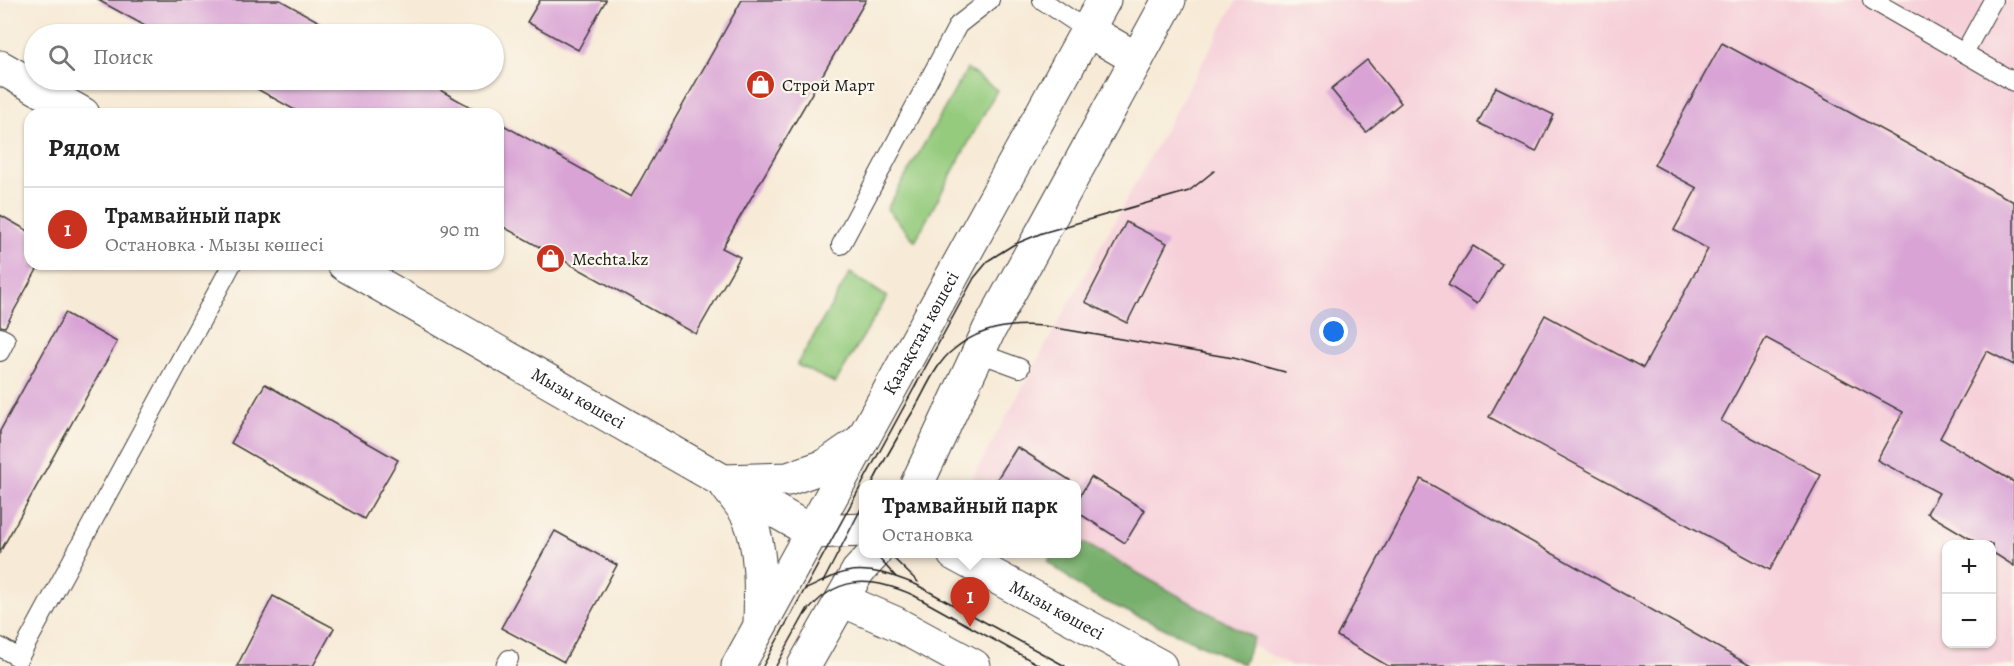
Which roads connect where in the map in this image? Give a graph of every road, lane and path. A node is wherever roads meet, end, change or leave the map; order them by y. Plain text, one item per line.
1 (990, 0) edge
2 (1042, 0) edge
3 (1104, 0) edge
4 (1169, 0) edge
5 (1872, 0) edge
6 (1993, 0) edge
7 (1087, 30) junction
8 (1964, 53) junction
9 (1137, 59) junction
10 (0, 67) edge
11 (24, 81) edge
12 (2014, 81) edge
13 (41, 90) edge
14 (72, 108) edge
15 (841, 245) dead end
16 (229, 270) edge
17 (355, 270) edge
18 (0, 337) edge
19 (0, 352) edge
20 (979, 353) junction
21 (1020, 368) dead end
22 (862, 440) junction
23 (919, 480) edge
24 (724, 481) junction
25 (859, 530) edge
26 (812, 532) junction
27 (870, 558) edge
28 (961, 558) edge
29 (842, 600) junction
30 (760, 625) junction
31 (0, 647) edge
32 (738, 666) edge
33 (804, 666) edge
34 (974, 666) edge
35 (1160, 666) edge

1 - 15 lane
2 - 7 lane
3 - 7 main road, Қазақстан көшесі
4 - 9 main road
5 - 8 lane
6 - 8 lane
7 - 9 main road
7 - 22 main road, Қазақстан көшесі
8 - 12 lane
9 - 20 main road
10 - 11 main road
13 - 14 main road
16 - 31 lane
17 - 24 main road, Мызы көшесі
18 - 19 lane
20 - 21 lane
20 - 23 main road
22 - 24 main road
22 - 26 main road, Қазақстан көшесі
24 - 26 main road, Мызы көшесі
24 - 30 main road
25 - 26 main road
26 - 30 main road, Қазақстан көшесі
27 - 29 main road
28 - 35 main road, Мызы көшесі
29 - 33 main road
29 - 34 main road
30 - 32 main road, Қазақстан көшесі

